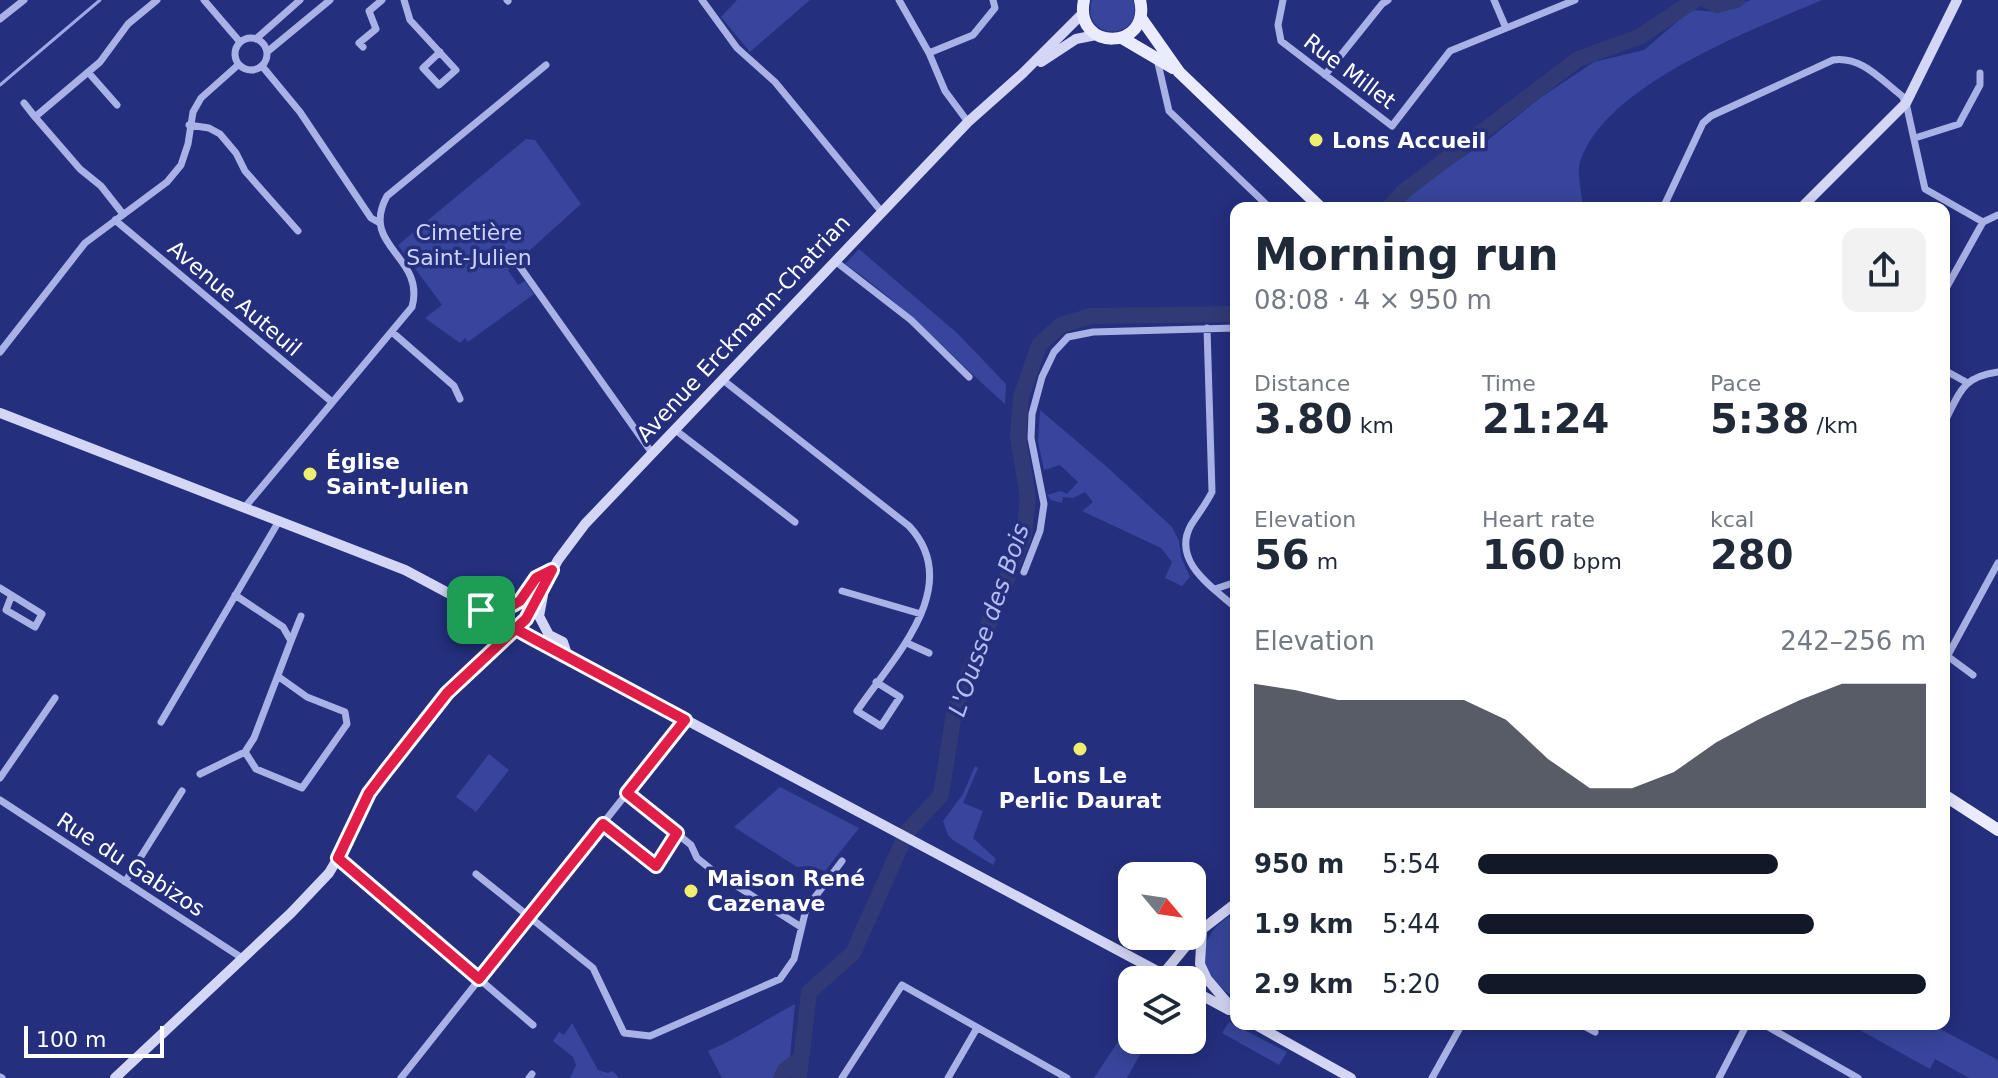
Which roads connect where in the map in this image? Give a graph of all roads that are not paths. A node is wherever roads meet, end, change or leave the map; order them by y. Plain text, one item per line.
1 (24, 0) edge
2 (157, 0) edge
3 (204, 0) edge
4 (300, 0) edge
5 (330, 0) edge
6 (404, 0) edge
7 (702, 0) edge
8 (899, 0) edge
9 (993, 0) edge
10 (1283, 0) edge
11 (1388, 0) edge
12 (1494, 0) edge
13 (1575, 0) edge
14 (1957, 0) edge
15 (379, 1) edge
16 (1141, 1) edge
17 (1084, 6) edge
18 (1141, 18) junction
19 (0, 19) edge
20 (1506, 28) junction
21 (1096, 35) junction
22 (1122, 38) junction
23 (256, 39) junction
24 (240, 42) junction
25 (363, 47) dead end
26 (267, 52) junction
27 (440, 52) junction
28 (929, 53) junction
29 (1157, 59) junction
30 (238, 65) junction
31 (546, 65) dead end
32 (262, 66) junction
33 (88, 72) junction
34 (1179, 72) junction
35 (1980, 73) dead end
36 (1022, 74) junction
37 (1325, 75) junction
38 (24, 103) dead end
39 (1906, 103) junction
40 (117, 105) dead end
41 (35, 117) junction
42 (968, 122) junction
43 (189, 125) junction
44 (1915, 138) junction
45 (1264, 202) edge
46 (1315, 202) edge
47 (1666, 202) edge
48 (1807, 202) edge
49 (1948, 202) edge
50 (1950, 203) edge
51 (881, 211) junction
52 (123, 214) junction
53 (1998, 215) edge
54 (115, 220) junction
55 (378, 222) junction
56 (1983, 222) junction
57 (298, 231) dead end
58 (835, 261) junction
59 (518, 264) dead end
60 (1950, 281) edge
61 (1207, 328) junction
62 (1230, 328) edge
63 (392, 332) junction
64 (0, 352) edge
65 (1998, 372) edge
66 (1950, 373) edge
67 (969, 377) dead end
68 (723, 380) junction
69 (1966, 382) junction
70 (460, 399) dead end
71 (332, 402) junction
72 (1950, 412) edge
73 (0, 413) edge
74 (674, 429) junction
75 (652, 453) junction
76 (245, 507) junction
77 (279, 521) junction
78 (795, 522) dead end
79 (1998, 563) edge
80 (552, 570) junction
81 (1024, 572) dead end
82 (1230, 584) edge
83 (544, 585) junction
84 (0, 588) edge
85 (1215, 589) junction
86 (842, 591) dead end
87 (235, 595) junction
88 (11, 597) junction
89 (1230, 603) edge
90 (481, 610) junction
91 (921, 614) junction
92 (301, 616) dead end
93 (516, 629) junction
94 (291, 641) junction
95 (907, 643) junction
96 (1950, 647) edge
97 (929, 653) dead end
98 (568, 657) junction
99 (1950, 657) edge
100 (1973, 675) dead end
101 (279, 677) junction
102 (876, 682) junction
103 (55, 698) dead end
104 (685, 720) junction
105 (161, 722) dead end
106 (245, 752) junction
107 (200, 774) dead end
108 (0, 778) edge
109 (182, 791) dead end
110 (627, 793) junction
111 (1950, 799) edge
112 (0, 800) edge
113 (603, 824) junction
114 (1998, 830) edge
115 (677, 833) junction
116 (338, 858) junction
117 (842, 861) dead end
118 (476, 874) dead end
119 (125, 882) junction
120 (1230, 908) edge
121 (529, 917) junction
122 (1206, 926) edge
123 (801, 927) junction
124 (1184, 950) edge
125 (1201, 950) edge
126 (242, 958) junction
127 (1148, 966) edge
128 (1170, 966) edge
129 (479, 979) junction
130 (1206, 998) edge
131 (1230, 1007) edge
132 (1230, 1011) edge
133 (533, 1025) dead end
134 (977, 1028) junction
135 (1265, 1030) edge
136 (1459, 1030) edge
137 (1591, 1030) edge
138 (1744, 1030) edge
139 (1774, 1030) edge
140 (1595, 1032) dead end
141 (115, 1078) edge
142 (401, 1078) edge
143 (842, 1078) edge
144 (948, 1078) edge
145 (1067, 1078) edge
146 (1351, 1078) edge
147 (1432, 1078) edge
148 (1719, 1078) edge
149 (1858, 1078) edge

1 - 19 street
2 - 33 street
3 - 24 street
4 - 23 street
5 - 26 street
6 - 27 street
7 - 51 street
8 - 28 street
9 - 28 street
10 - 37 street, Rue Millet
11 - 37 street
12 - 20 street
13 - 20 street
14 - 39 main road
15 - 25 street
16 - 18 main road
17 - 21 main road
17 - 36 main road, Avenue Erckmann-Chatrian
18 - 22 main road
18 - 34 main road
20 - 37 street, Rue Millet
21 - 22 main road
21 - 36 main road, Avenue Erckmann-Chatrian
22 - 29 main road
23 - 24 street
23 - 26 street
24 - 30 street
26 - 32 street
27 - 27 street
28 - 42 street
29 - 34 main road
29 - 45 street
30 - 32 street
30 - 43 street
31 - 55 street
32 - 55 street
33 - 40 street
33 - 41 street
34 - 46 main road
35 - 44 street
36 - 42 main road, Avenue Erckmann-Chatrian
38 - 41 street
39 - 44 street
39 - 47 street
39 - 48 main road
41 - 52 street
42 - 51 main road, Avenue Erckmann-Chatrian
43 - 52 street
43 - 57 street
44 - 49 street
50 - 56 street
51 - 58 main road, Avenue Erckmann-Chatrian
52 - 54 street
53 - 56 street
54 - 64 street
54 - 71 street, Avenue Auteuil
55 - 63 street
56 - 60 street
58 - 67 street
58 - 68 main road, Avenue Erckmann-Chatrian
59 - 75 street
61 - 62 street
61 - 81 street
61 - 85 street
63 - 70 street
63 - 71 street
65 - 69 street
66 - 69 street
68 - 74 main road, Avenue Erckmann-Chatrian
68 - 91 street
69 - 72 street
71 - 76 street
73 - 76 main road
74 - 75 main road, Avenue Erckmann-Chatrian
74 - 78 street
75 - 80 main road, Avenue Erckmann-Chatrian
76 - 77 main road
77 - 87 street
77 - 90 main road
79 - 96 street
80 - 83 main road, Avenue Erckmann-Chatrian
80 - 90 main road
82 - 85 street
83 - 93 main road, Avenue Erckmann-Chatrian
83 - 98 main road
84 - 88 street
85 - 89 street
86 - 91 street
87 - 94 street
87 - 105 street
88 - 88 street
90 - 93 main road
91 - 95 street
92 - 94 street
93 - 98 main road
93 - 116 main road, Avenue Erckmann-Chatrian
94 - 101 street
95 - 97 street
95 - 102 street
98 - 104 main road
99 - 100 street
101 - 106 street
101 - 106 street
102 - 102 street
103 - 108 street
104 - 110 street
104 - 127 main road
106 - 107 street
109 - 119 street
110 - 113 street
110 - 115 street
111 - 114 main road
112 - 119 street, Rue du Gabizos
113 - 115 street
113 - 121 street
115 - 123 street
116 - 126 main road, Avenue Erckmann-Chatrian
116 - 129 street
117 - 123 street
118 - 121 street
119 - 126 street, Rue du Gabizos
120 - 122 main road
121 - 123 street
121 - 129 street
124 - 128 main road
125 - 131 main road
126 - 141 main road, Avenue Erckmann-Chatrian
129 - 133 street
129 - 142 street
130 - 132 main road
134 - 143 street
134 - 144 street
134 - 145 street
135 - 146 main road
136 - 147 street
137 - 140 street
138 - 148 street
139 - 149 street

